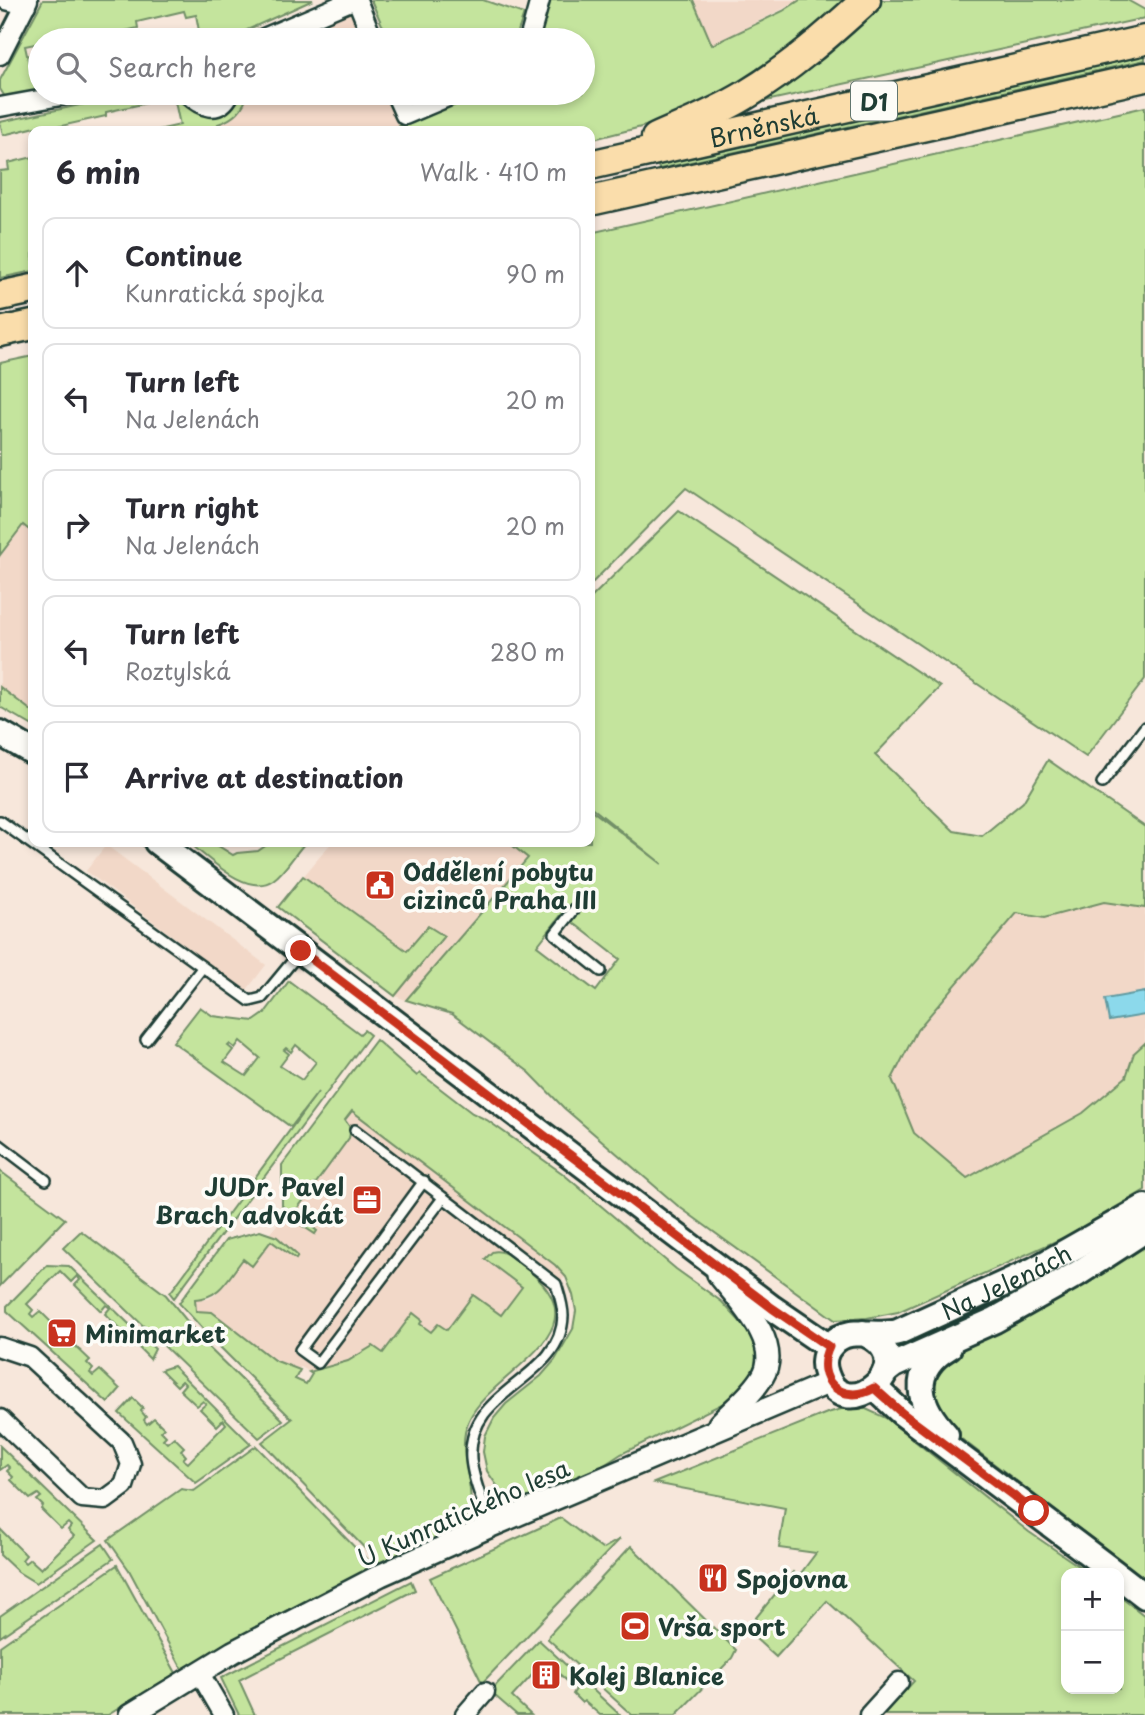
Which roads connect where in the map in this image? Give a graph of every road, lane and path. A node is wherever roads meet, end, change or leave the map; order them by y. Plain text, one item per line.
1 (6, 0) edge
2 (355, 0) edge
3 (540, 0) edge
4 (866, 0) edge
5 (27, 2) edge
6 (288, 28) edge
7 (368, 28) edge
8 (532, 28) edge
9 (1145, 40) edge
10 (0, 55) edge
11 (1145, 77) edge
12 (28, 102) edge
13 (200, 105) edge
14 (219, 105) edge
15 (400, 105) edge
16 (429, 105) edge
17 (0, 107) edge
18 (596, 164) edge
19 (595, 200) edge
20 (28, 290) edge
21 (0, 296) edge
22 (28, 326) edge
23 (0, 332) edge
24 (1145, 727) edge
25 (0, 733) edge
26 (28, 749) edge
27 (1102, 783) dead end
28 (0, 821) edge
29 (28, 841) edge
30 (36, 847) edge
31 (164, 847) edge
32 (577, 906) dead end
33 (301, 951) junction
34 (202, 968) junction
35 (601, 971) dead end
36 (146, 1040) dead end
37 (355, 1130) dead end
38 (0, 1146) edge
39 (46, 1180) dead end
40 (424, 1181) junction
41 (443, 1198) junction
42 (1145, 1207) edge
43 (1145, 1230) edge
44 (706, 1258) junction
45 (995, 1320) junction
46 (863, 1333) junction
47 (0, 1347) edge
48 (829, 1347) junction
49 (880, 1380) junction
50 (830, 1382) junction
51 (0, 1419) edge
52 (710, 1433) junction
53 (976, 1466) junction
54 (491, 1526) junction
55 (1108, 1568) edge
56 (1124, 1580) edge
57 (1145, 1596) edge
58 (199, 1672) junction
59 (899, 1682) dead end
60 (485, 1692) dead end
61 (130, 1715) edge
62 (224, 1715) edge
63 (465, 1715) edge
64 (869, 1715) edge

1 - 5 street
2 - 6 street
2 - 7 street
3 - 8 street
4 - 18 highway
5 - 10 street
9 - 18 highway, Brněnská / D1
11 - 19 highway, Brněnská / D1
12 - 17 street
13 - 14 street
15 - 16 street
20 - 21 highway
22 - 23 highway
24 - 27 lane
25 - 26 main road
28 - 29 lane
30 - 34 lane
31 - 33 main road
32 - 35 lane
33 - 34 lane
33 - 44 main road
34 - 36 lane
37 - 40 lane
38 - 39 lane
40 - 41 lane
40 - 41 lane
41 - 54 lane
42 - 46 main road, Na Jelenách
43 - 45 main road, Na Jelenách
44 - 48 main road
44 - 52 street
45 - 49 main road, Na Jelenách
45 - 53 main road
46 - 48 main road, Na Jelenách
46 - 49 main road
47 - 51 street
48 - 50 main road
49 - 50 main road, Na Jelenách
49 - 53 main road
50 - 52 street, U Kunratického lesa
52 - 54 street, U Kunratického lesa
53 - 55 main road
54 - 58 street, U Kunratického lesa
56 - 57 main road
58 - 61 street, U Kunratického lesa
58 - 62 street
59 - 64 street
60 - 63 street

